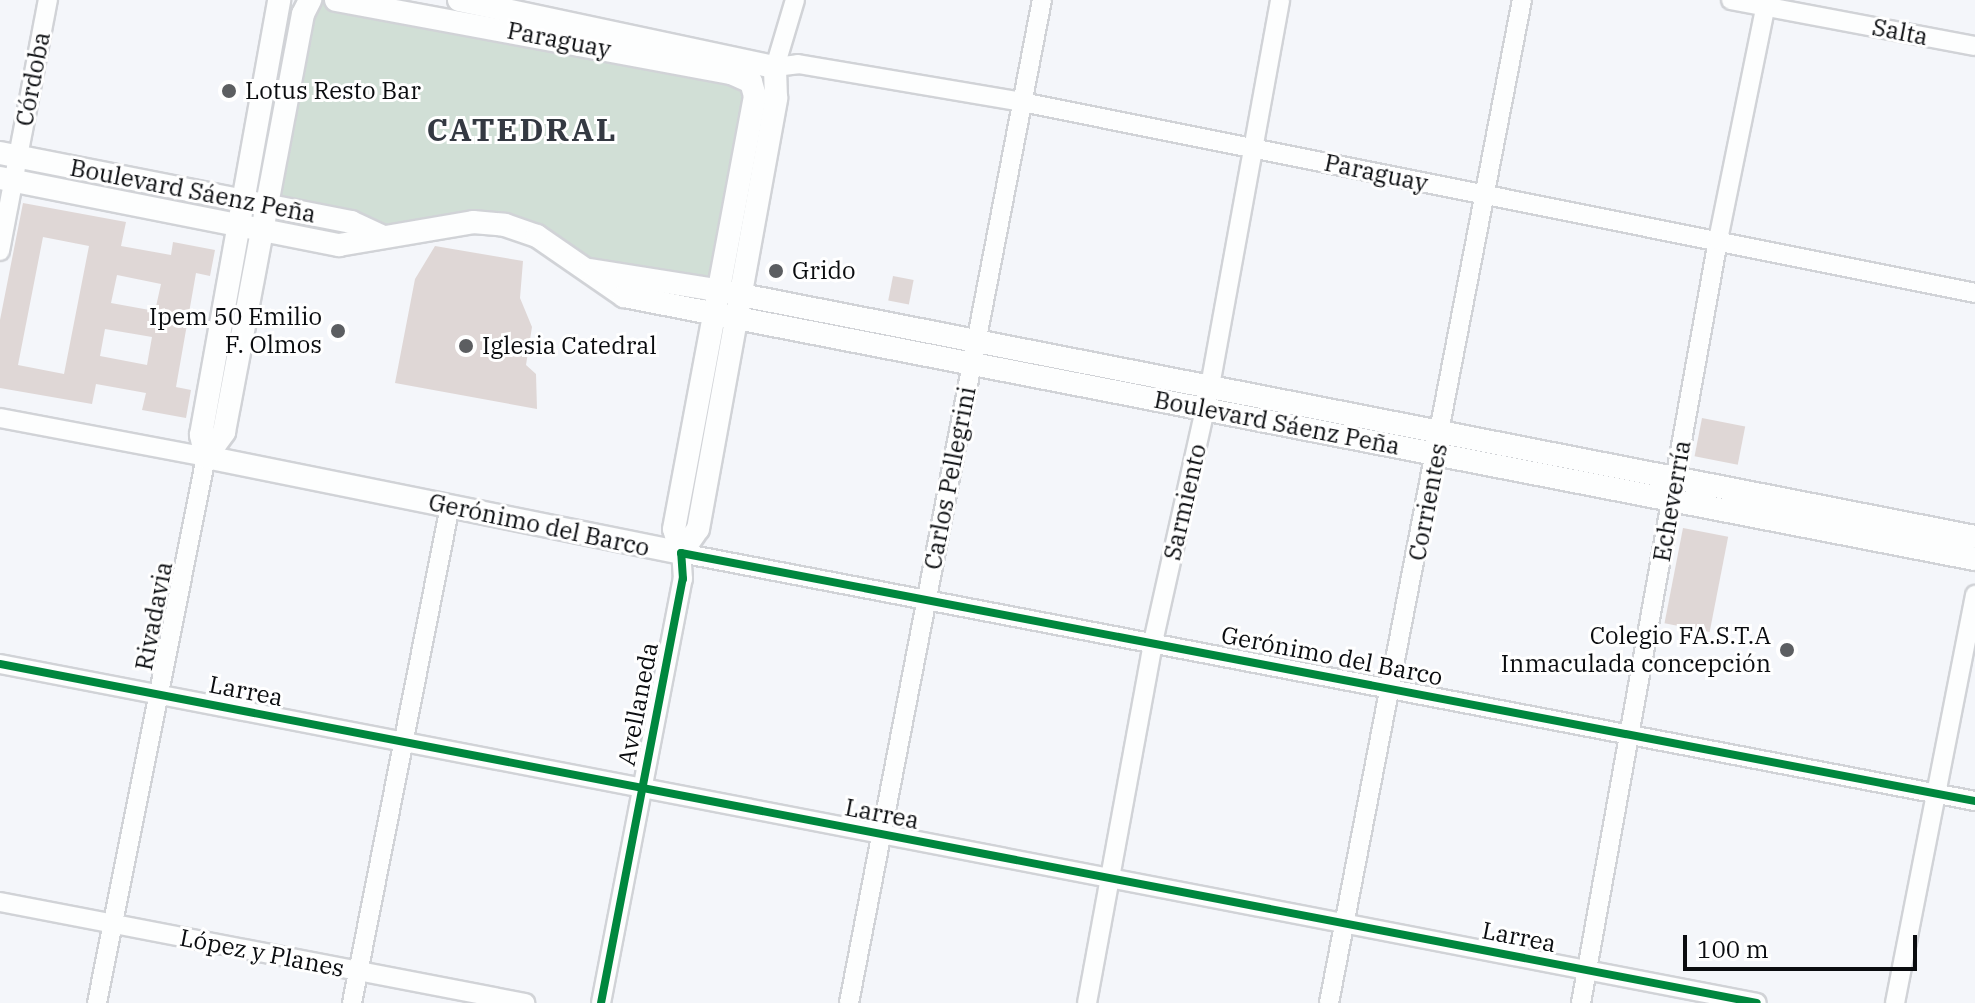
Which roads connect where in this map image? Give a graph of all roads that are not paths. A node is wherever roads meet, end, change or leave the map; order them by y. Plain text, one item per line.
1 (48, 0) edge
2 (279, 0) edge
3 (310, 0) edge
4 (336, 0) edge
5 (459, 0) edge
6 (795, 0) edge
7 (1042, 0) edge
8 (1280, 0) edge
9 (1522, 0) edge
10 (1731, 0) edge
11 (1766, 3) edge
12 (535, 16) edge
13 (558, 19) edge
14 (1975, 46) edge
15 (775, 67) junction
16 (751, 82) junction
17 (1022, 102) junction
18 (1252, 147) junction
19 (9, 155) edge
20 (7, 180) edge
21 (1485, 196) junction
22 (243, 200) junction
23 (267, 206) junction
24 (238, 227) junction
25 (262, 232) junction
26 (383, 237) junction
27 (1718, 240) junction
28 (0, 251) edge
29 (586, 270) junction
30 (716, 290) junction
31 (1975, 293) edge
32 (739, 295) junction
33 (711, 315) junction
34 (734, 320) junction
35 (976, 342) junction
36 (971, 366) junction
37 (1210, 386) junction
38 (1205, 409) junction
39 (0, 418) edge
40 (1442, 431) junction
41 (1438, 454) junction
42 (206, 457) junction
43 (1674, 489) junction
44 (450, 506) junction
45 (1975, 537) edge
46 (681, 553) junction
47 (1975, 559) edge
48 (1975, 595) edge
49 (927, 598) junction
50 (1153, 642) junction
51 (0, 664) edge
52 (1391, 689) junction
53 (159, 695) junction
54 (1631, 733) junction
55 (403, 742) junction
56 (642, 788) junction
57 (1936, 793) junction
58 (1975, 801) edge
59 (881, 834) junction
60 (1109, 878) junction
61 (0, 902) edge
62 (1345, 923) junction
63 (113, 924) junction
64 (1588, 970) junction
65 (358, 971) junction
66 (97, 1003) edge
67 (352, 1003) edge
68 (525, 1003) edge
69 (601, 1003) edge
70 (849, 1003) edge
71 (1087, 1003) edge
72 (1329, 1003) edge
73 (1581, 1003) edge
74 (1757, 1003) edge
75 (1895, 1003) edge

1 - 19 street, Córdoba
2 - 22 main road, Rivadavia
3 - 23 main road, Rivadavia
4 - 12 main road, Paraguay
5 - 12 main road, Paraguay
6 - 15 street, Avellaneda
7 - 17 street, Carlos Pellegrini
8 - 18 street, Sarmiento
9 - 21 street, Corrientes
10 - 11 street, Salta
11 - 14 street, Salta
11 - 27 street, Echeverría
12 - 13 main road, Paraguay
13 - 15 main road, Paraguay
13 - 16 main road, Paraguay
15 - 16 main road
15 - 17 street, Paraguay
15 - 32 main road, Avellaneda
16 - 30 main road, Avellaneda
17 - 18 street, Paraguay
17 - 35 street, Carlos Pellegrini
18 - 21 street, Paraguay
18 - 37 street, Sarmiento
19 - 20 street, Córdoba
19 - 22 main road, Boulevard Sáenz Peña
20 - 24 main road, Boulevard Sáenz Peña
20 - 28 street, Córdoba
21 - 27 street, Paraguay
21 - 40 street, Corrientes
22 - 23 main road, Boulevard Sáenz Peña
22 - 24 main road, Rivadavia
23 - 25 main road, Rivadavia
23 - 26 main road, Boulevard Sáenz Peña
24 - 25 main road, Boulevard Sáenz Peña
24 - 42 main road, Rivadavia
25 - 26 main road, Boulevard Sáenz Peña
25 - 42 main road, Rivadavia
26 - 29 main road, Boulevard Sáenz Peña
27 - 31 street, Paraguay
27 - 43 street, Echeverría
29 - 30 main road, Boulevard Sáenz Peña
29 - 33 main road, Boulevard Sáenz Peña
30 - 32 main road, Boulevard Sáenz Peña
30 - 33 main road, Avellaneda
32 - 34 main road, Avellaneda
32 - 35 main road, Boulevard Sáenz Peña
33 - 34 main road, Boulevard Sáenz Peña
33 - 46 main road, Avellaneda
34 - 36 main road, Boulevard Sáenz Peña
34 - 46 main road, Avellaneda
35 - 36 street, Carlos Pellegrini
35 - 37 main road, Boulevard Sáenz Peña
36 - 38 main road, Boulevard Sáenz Peña
36 - 49 street, Carlos Pellegrini
37 - 38 street, Sarmiento
37 - 40 main road, Boulevard Sáenz Peña
38 - 41 main road, Boulevard Sáenz Peña
38 - 50 street, Sarmiento
39 - 42 street, Gerónimo del Barco
40 - 41 street, Corrientes
40 - 43 main road, Boulevard Sáenz Peña
41 - 43 main road, Boulevard Sáenz Peña
41 - 52 street, Corrientes
42 - 44 main road, Gerónimo del Barco
42 - 53 street, Rivadavia
43 - 45 main road, Boulevard Sáenz Peña
43 - 47 main road, Boulevard Sáenz Peña
43 - 54 street, Echeverría
44 - 46 main road, Gerónimo del Barco
44 - 55 street
46 - 49 street, Gerónimo del Barco
46 - 56 street, Avellaneda
48 - 57 street
49 - 50 street, Gerónimo del Barco
49 - 59 street, Carlos Pellegrini
50 - 52 street, Gerónimo del Barco
50 - 60 street, Sarmiento
51 - 53 street, Larrea
52 - 54 street, Gerónimo del Barco
52 - 62 street, Corrientes
53 - 55 street, Larrea
53 - 63 street, Rivadavia
54 - 57 street, Gerónimo del Barco
54 - 64 street, Echeverría
55 - 56 street, Larrea
55 - 65 street
56 - 59 street, Larrea
56 - 69 street, Avellaneda
57 - 58 street, Gerónimo del Barco
57 - 75 street
59 - 60 street, Larrea
59 - 70 street, Carlos Pellegrini
60 - 62 street, Larrea
60 - 71 street, Sarmiento
61 - 63 street, López y Planes
62 - 64 street, Larrea
62 - 72 street, Corrientes
63 - 65 street, López y Planes
63 - 66 street, Rivadavia
64 - 73 street, Echeverría
64 - 74 street, Larrea
65 - 67 street
65 - 68 street, López y Planes

